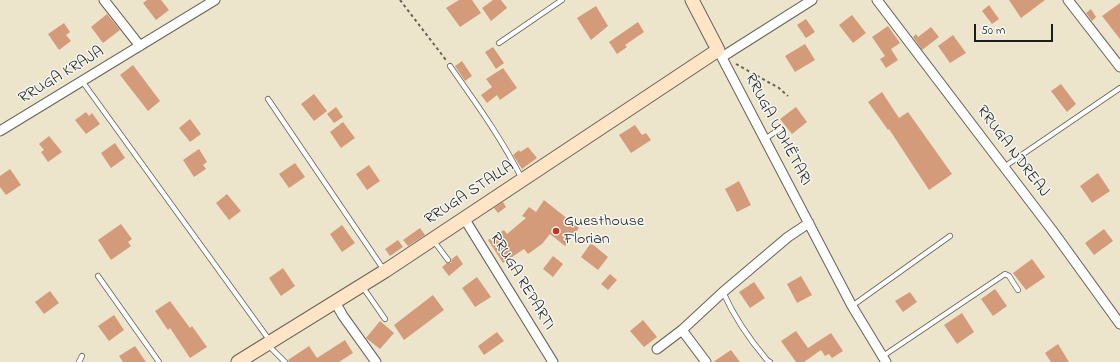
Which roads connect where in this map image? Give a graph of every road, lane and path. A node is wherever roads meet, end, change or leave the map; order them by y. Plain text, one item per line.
1 (104, 0) edge
2 (215, 0) edge
3 (400, 0) edge
4 (562, 0) edge
5 (692, 0) edge
6 (812, 0) edge
7 (877, 0) edge
8 (1068, 0) edge
9 (499, 43) dead end
10 (140, 46) junction
11 (723, 53) junction
12 (450, 66) joint
13 (1120, 67) edge
14 (82, 81) junction
15 (1120, 88) edge
16 (788, 96) dead end
17 (268, 99) dead end
18 (781, 128) dead end
19 (0, 132) edge
20 (765, 139) junction
21 (1004, 167) junction
22 (522, 180) junction
23 (464, 218) junction
24 (809, 223) junction
25 (950, 236) dead end
26 (433, 239) junction
27 (448, 260) dead end
28 (384, 271) junction
29 (98, 276) dead end
30 (362, 285) junction
31 (1018, 290) dead end
32 (723, 292) junction
33 (335, 302) junction
34 (852, 306) junction
35 (385, 319) dead end
36 (1120, 324) edge
37 (682, 330) junction
38 (269, 343) junction
39 (657, 349) dead end
40 (82, 356) dead end
41 (884, 359) edge
42 (79, 362) edge
43 (159, 362) edge
44 (238, 362) edge
45 (285, 362) edge
46 (376, 362) edge
47 (553, 362) edge
48 (706, 362) edge
49 (770, 362) edge

1 - 10 street
2 - 10 street, RRUGA KRAJA
3 - 12 path
4 - 9 lane
5 - 11 street
6 - 11 street
7 - 21 street, RRUGA NDREAJ
8 - 13 street
10 - 14 street, RRUGA KRAJA
11 - 16 path
11 - 20 street, RRUGA UDHËTARI
11 - 22 street, RRUGA STALLA
12 - 22 lane
14 - 19 street, RRUGA KRAJA
14 - 38 lane
15 - 21 lane
17 - 28 lane
18 - 20 lane
20 - 24 street, RRUGA UDHËTARI
21 - 36 street, RRUGA NDREAJ
22 - 23 street, RRUGA STALLA
23 - 26 street, RRUGA STALLA
23 - 47 street, RRUGA REPARTI
24 - 32 street
24 - 34 street, RRUGA UDHËTARI
25 - 34 lane
26 - 27 lane
26 - 28 street, RRUGA STALLA
28 - 30 street, RRUGA STALLA
29 - 43 lane
30 - 33 street, RRUGA STALLA
30 - 35 lane
31 - 41 lane
32 - 37 street
32 - 49 lane
33 - 38 street, RRUGA STALLA
33 - 46 street
34 - 41 street, RRUGA UDHËTARI
37 - 39 street
37 - 48 street
38 - 44 street, RRUGA STALLA
38 - 45 lane
40 - 42 lane

